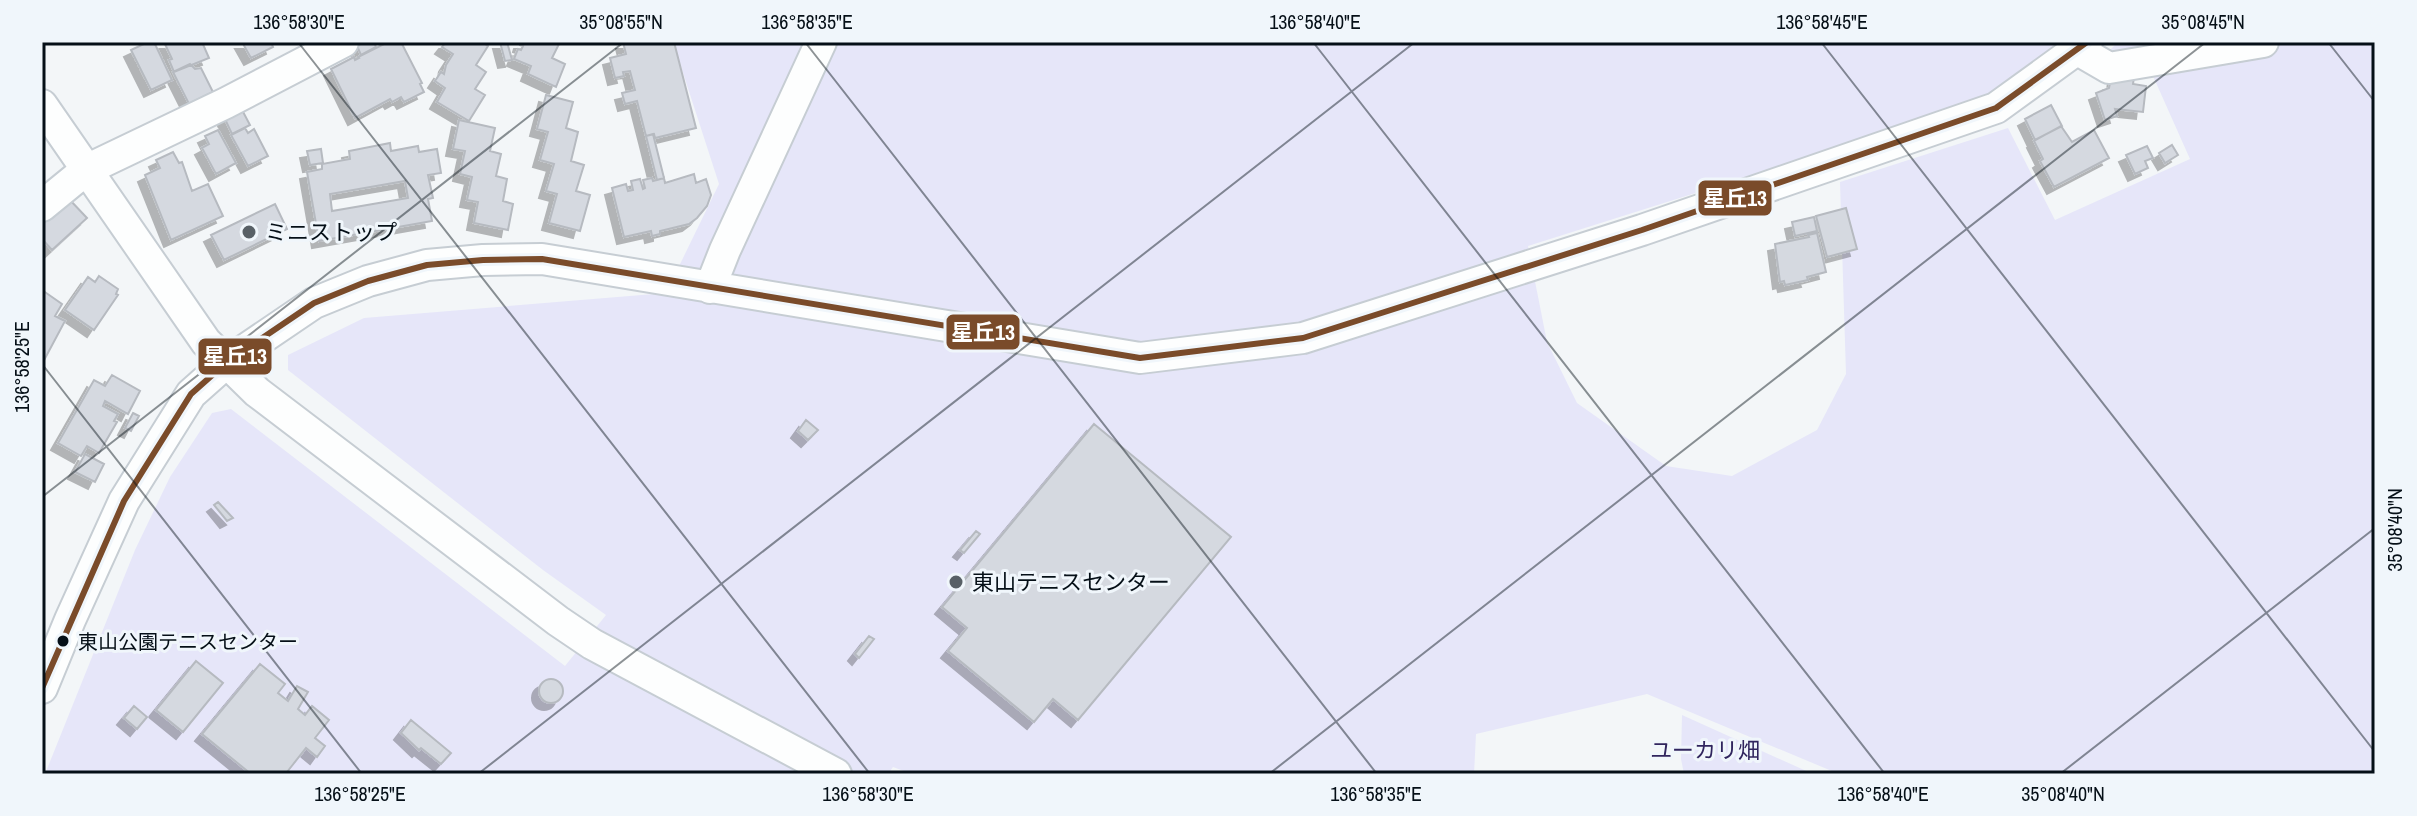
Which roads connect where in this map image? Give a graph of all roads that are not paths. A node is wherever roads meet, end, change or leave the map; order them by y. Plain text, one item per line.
1 (343, 42) edge
2 (821, 42) edge
3 (2263, 42) edge
4 (2082, 46) edge
5 (42, 105) edge
6 (86, 170) junction
7 (42, 206) edge
8 (710, 288) junction
9 (227, 362) junction
10 (42, 688) edge
11 (836, 774) edge

1 - 6 street
2 - 8 street
3 - 4 street
4 - 8 street
5 - 6 street
6 - 7 street
6 - 9 street
8 - 9 street
9 - 10 street
9 - 11 street

